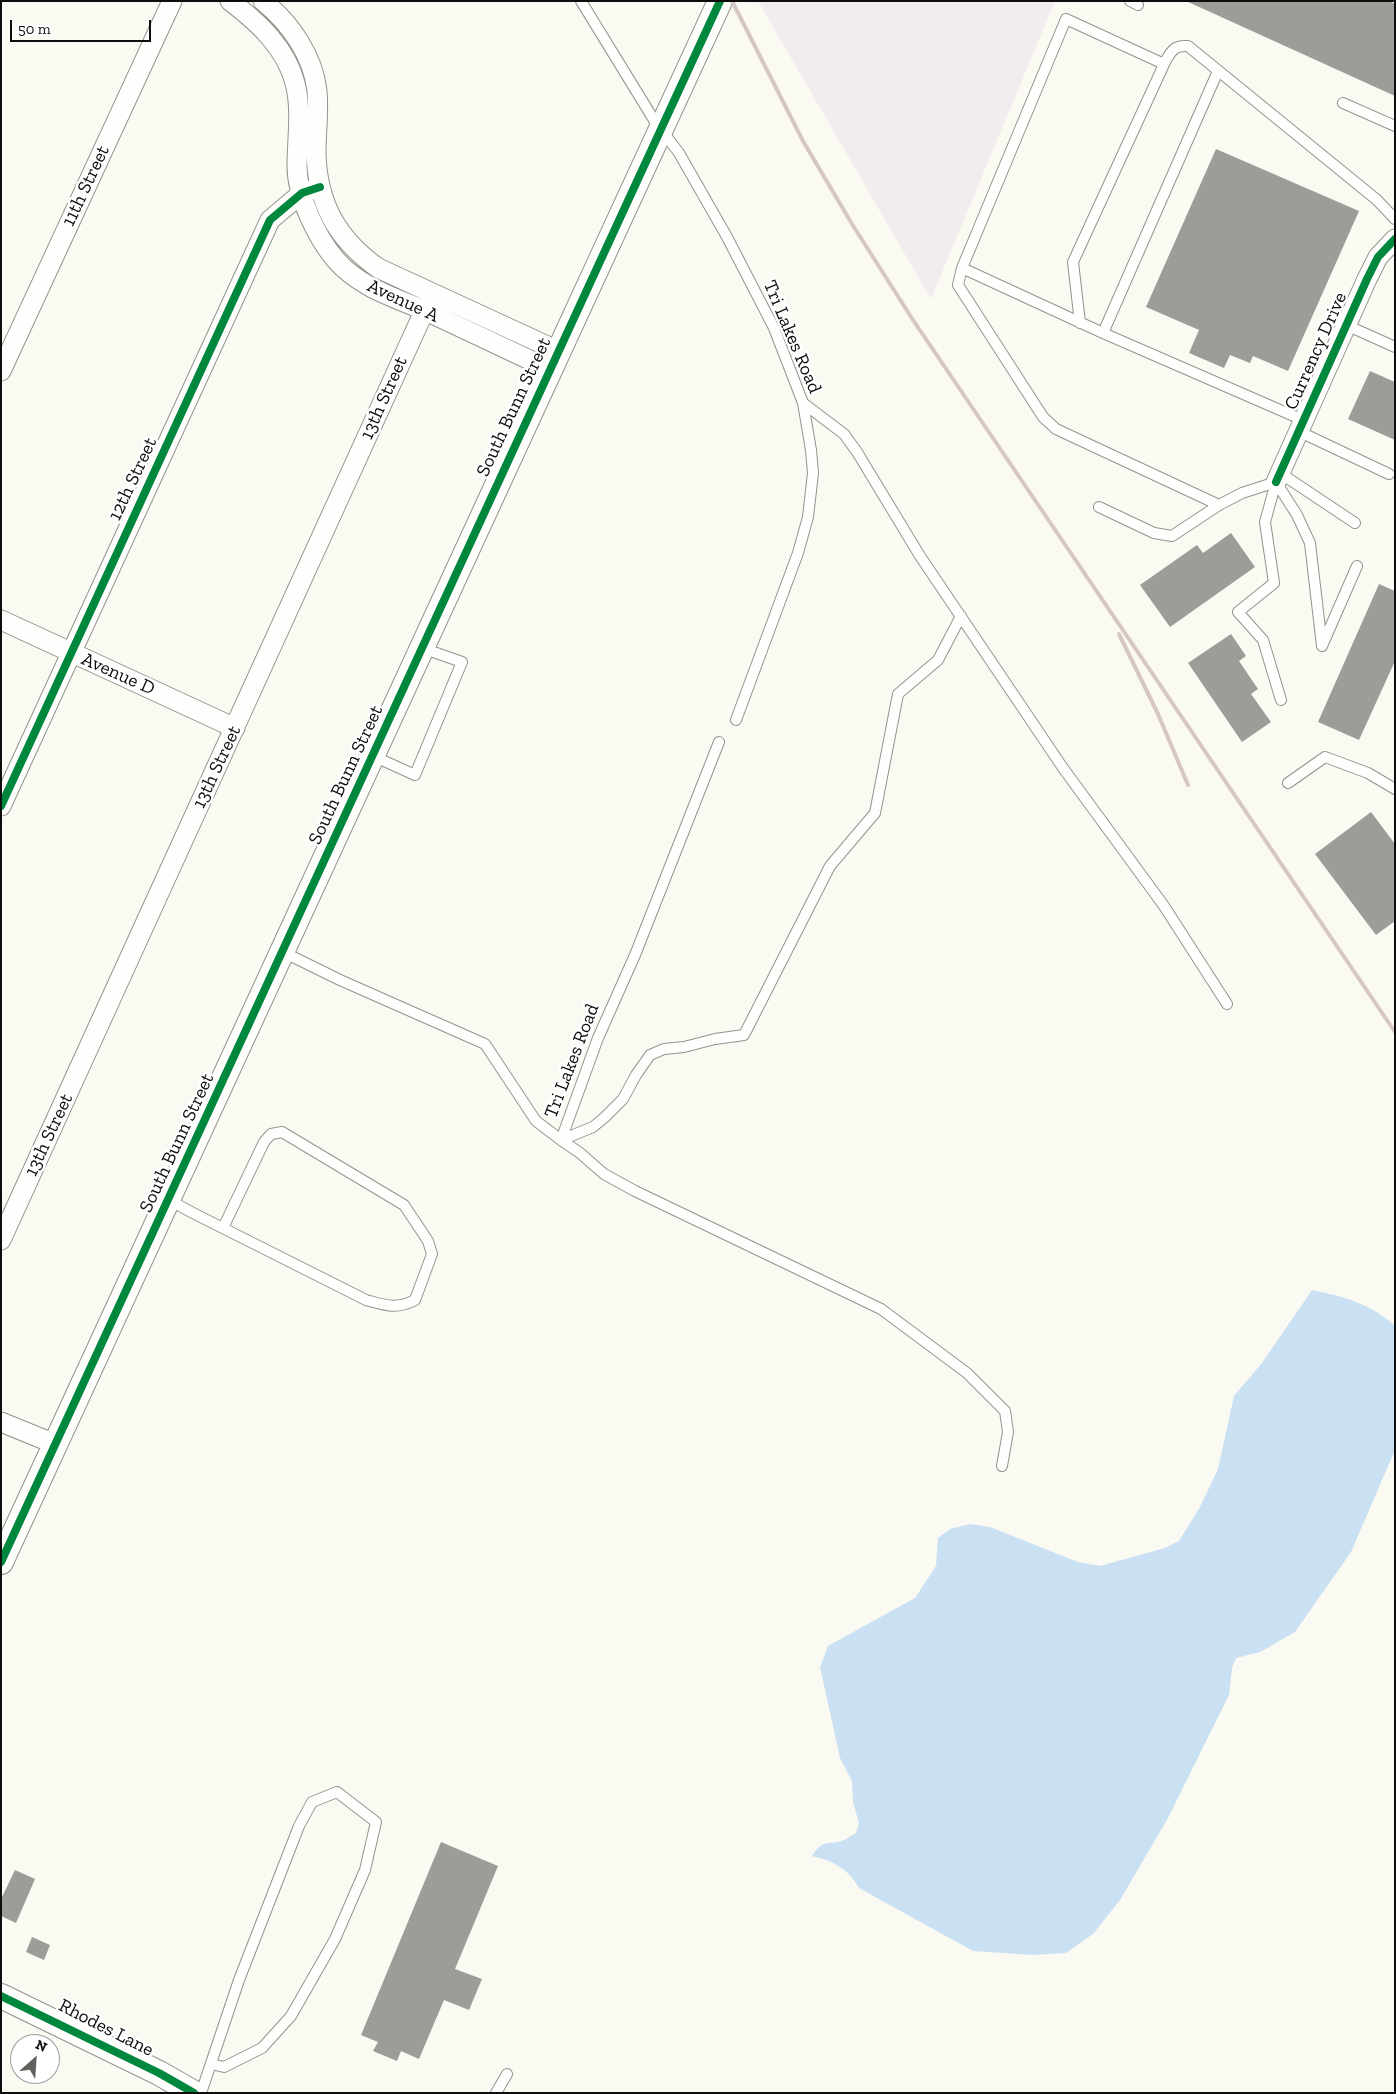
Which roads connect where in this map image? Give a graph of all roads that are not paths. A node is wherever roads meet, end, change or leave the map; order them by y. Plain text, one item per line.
1 (172, 1) edge
2 (230, 1) edge
3 (263, 1) edge
4 (581, 1) edge
5 (720, 1) edge
6 (1164, 64) junction
7 (1218, 71) junction
8 (1343, 103) dead end
9 (1395, 126) edge
10 (660, 127) junction
11 (311, 190) junction
12 (1395, 219) edge
13 (1395, 239) edge
14 (962, 268) junction
15 (428, 302) junction
16 (1080, 323) junction
17 (1346, 325) junction
18 (1104, 333) junction
19 (1395, 347) edge
20 (553, 360) junction
21 (1, 371) edge
22 (803, 403) junction
23 (1301, 426) junction
24 (1389, 474) dead end
25 (1278, 477) junction
26 (1219, 504) junction
27 (1099, 507) dead end
28 (1355, 523) dead end
29 (1357, 566) dead end
30 (961, 616) junction
31 (1, 620) edge
32 (422, 648) junction
33 (71, 653) junction
34 (1281, 700) dead end
35 (736, 720) dead end
36 (235, 728) junction
37 (719, 742) dead end
38 (373, 756) junction
39 (1288, 783) dead end
40 (1395, 789) edge
41 (1, 806) edge
42 (283, 952) junction
43 (1227, 1004) dead end
44 (561, 1140) junction
45 (169, 1200) junction
46 (223, 1228) junction
47 (1, 1240) edge
48 (1, 1422) edge
49 (55, 1444) junction
50 (1002, 1466) dead end
51 (1, 1562) edge
52 (1, 1996) edge
53 (211, 2064) junction
54 (507, 2074) dead end
55 (194, 2093) edge
56 (201, 2093) edge
57 (496, 2093) edge

1 - 21 street, 11th Street
2 - 11 street, Avenue A
3 - 11 street, Avenue A
4 - 10 lane, Tri Lakes Road
5 - 10 street, South Bunn Street
6 - 7 lane
6 - 14 lane
6 - 16 lane
7 - 12 lane
7 - 18 lane
8 - 9 lane
10 - 20 street, South Bunn Street
10 - 22 lane, Tri Lakes Road
11 - 15 street, Avenue A
11 - 33 street, 12th Street
13 - 17 street, Currency Drive
14 - 16 lane
14 - 26 lane
15 - 20 street, Avenue A
15 - 36 street, 13th Street
16 - 18 lane
17 - 19 lane
17 - 23 street, Currency Drive
18 - 23 lane
20 - 32 street, South Bunn Street
22 - 30 lane
22 - 35 lane, Tri Lakes Road
23 - 24 lane
23 - 25 street, Currency Drive
25 - 26 lane
25 - 28 lane
25 - 29 lane
25 - 34 lane
26 - 27 lane
30 - 43 lane
30 - 44 lane
31 - 33 street, Avenue D
32 - 38 street, South Bunn Street
32 - 38 lane
33 - 36 street, Avenue D
33 - 41 street, 12th Street
36 - 47 street, 13th Street
37 - 44 lane, Tri Lakes Road
38 - 42 street, South Bunn Street
39 - 40 lane
42 - 44 lane
42 - 45 street, South Bunn Street
44 - 50 lane, Tri Lakes Road
45 - 46 lane
45 - 49 street, South Bunn Street
46 - 46 lane
48 - 49 street
49 - 51 street, South Bunn Street
52 - 55 street, Rhodes Lane
53 - 53 lane
53 - 56 lane
54 - 57 lane

